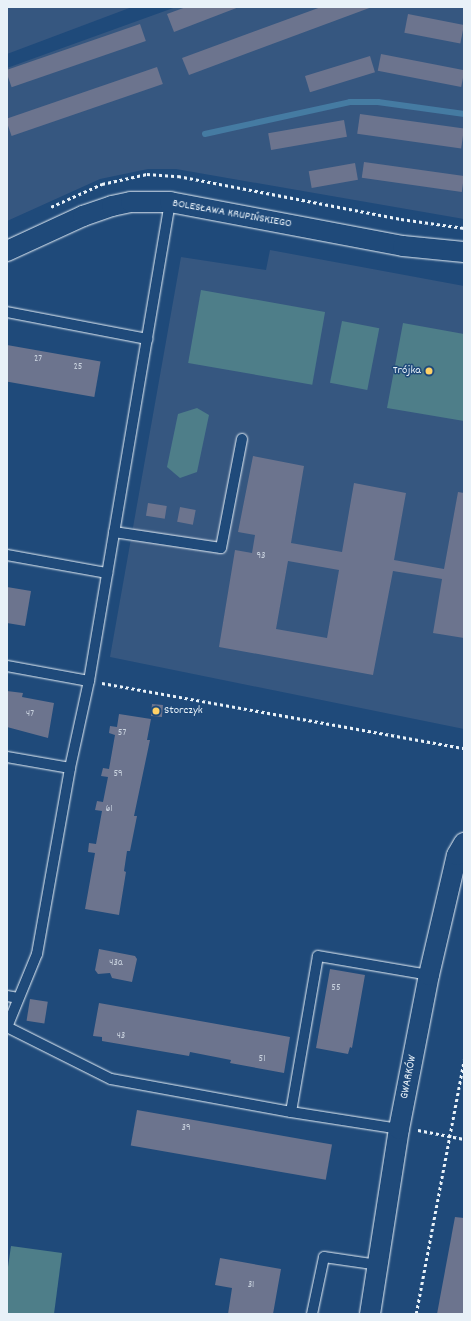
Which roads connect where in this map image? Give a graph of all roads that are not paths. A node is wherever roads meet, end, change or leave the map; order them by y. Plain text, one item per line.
1 (170, 202) junction
2 (7, 251) edge
3 (464, 252) edge
4 (7, 312) edge
5 (147, 339) junction
6 (242, 440) dead end
7 (114, 532) junction
8 (7, 555) edge
9 (107, 573) junction
10 (7, 666) edge
11 (89, 680) junction
12 (7, 757) edge
13 (70, 768) junction
14 (464, 843) edge
15 (429, 975) junction
16 (7, 996) edge
17 (18, 998) junction
18 (7, 1027) edge
19 (291, 1112) junction
20 (400, 1127) junction
21 (379, 1265) junction
22 (312, 1314) edge
23 (370, 1314) edge

1 - 2 street, BOLESŁAWA KRUPIŃSKIEGO
1 - 3 street, BOLESŁAWA KRUPIŃSKIEGO
1 - 5 lane
4 - 5 lane
5 - 7 lane
6 - 7 lane
7 - 9 lane
8 - 9 lane
9 - 11 lane
10 - 11 lane
11 - 13 lane
12 - 13 lane
13 - 17 lane
14 - 15 street, GWARKÓW
15 - 19 lane
15 - 20 street, GWARKÓW
16 - 17 lane
17 - 18 lane
18 - 19 lane
19 - 20 lane
20 - 21 street, GWARKÓW
21 - 22 lane
21 - 23 street, GWARKÓW

